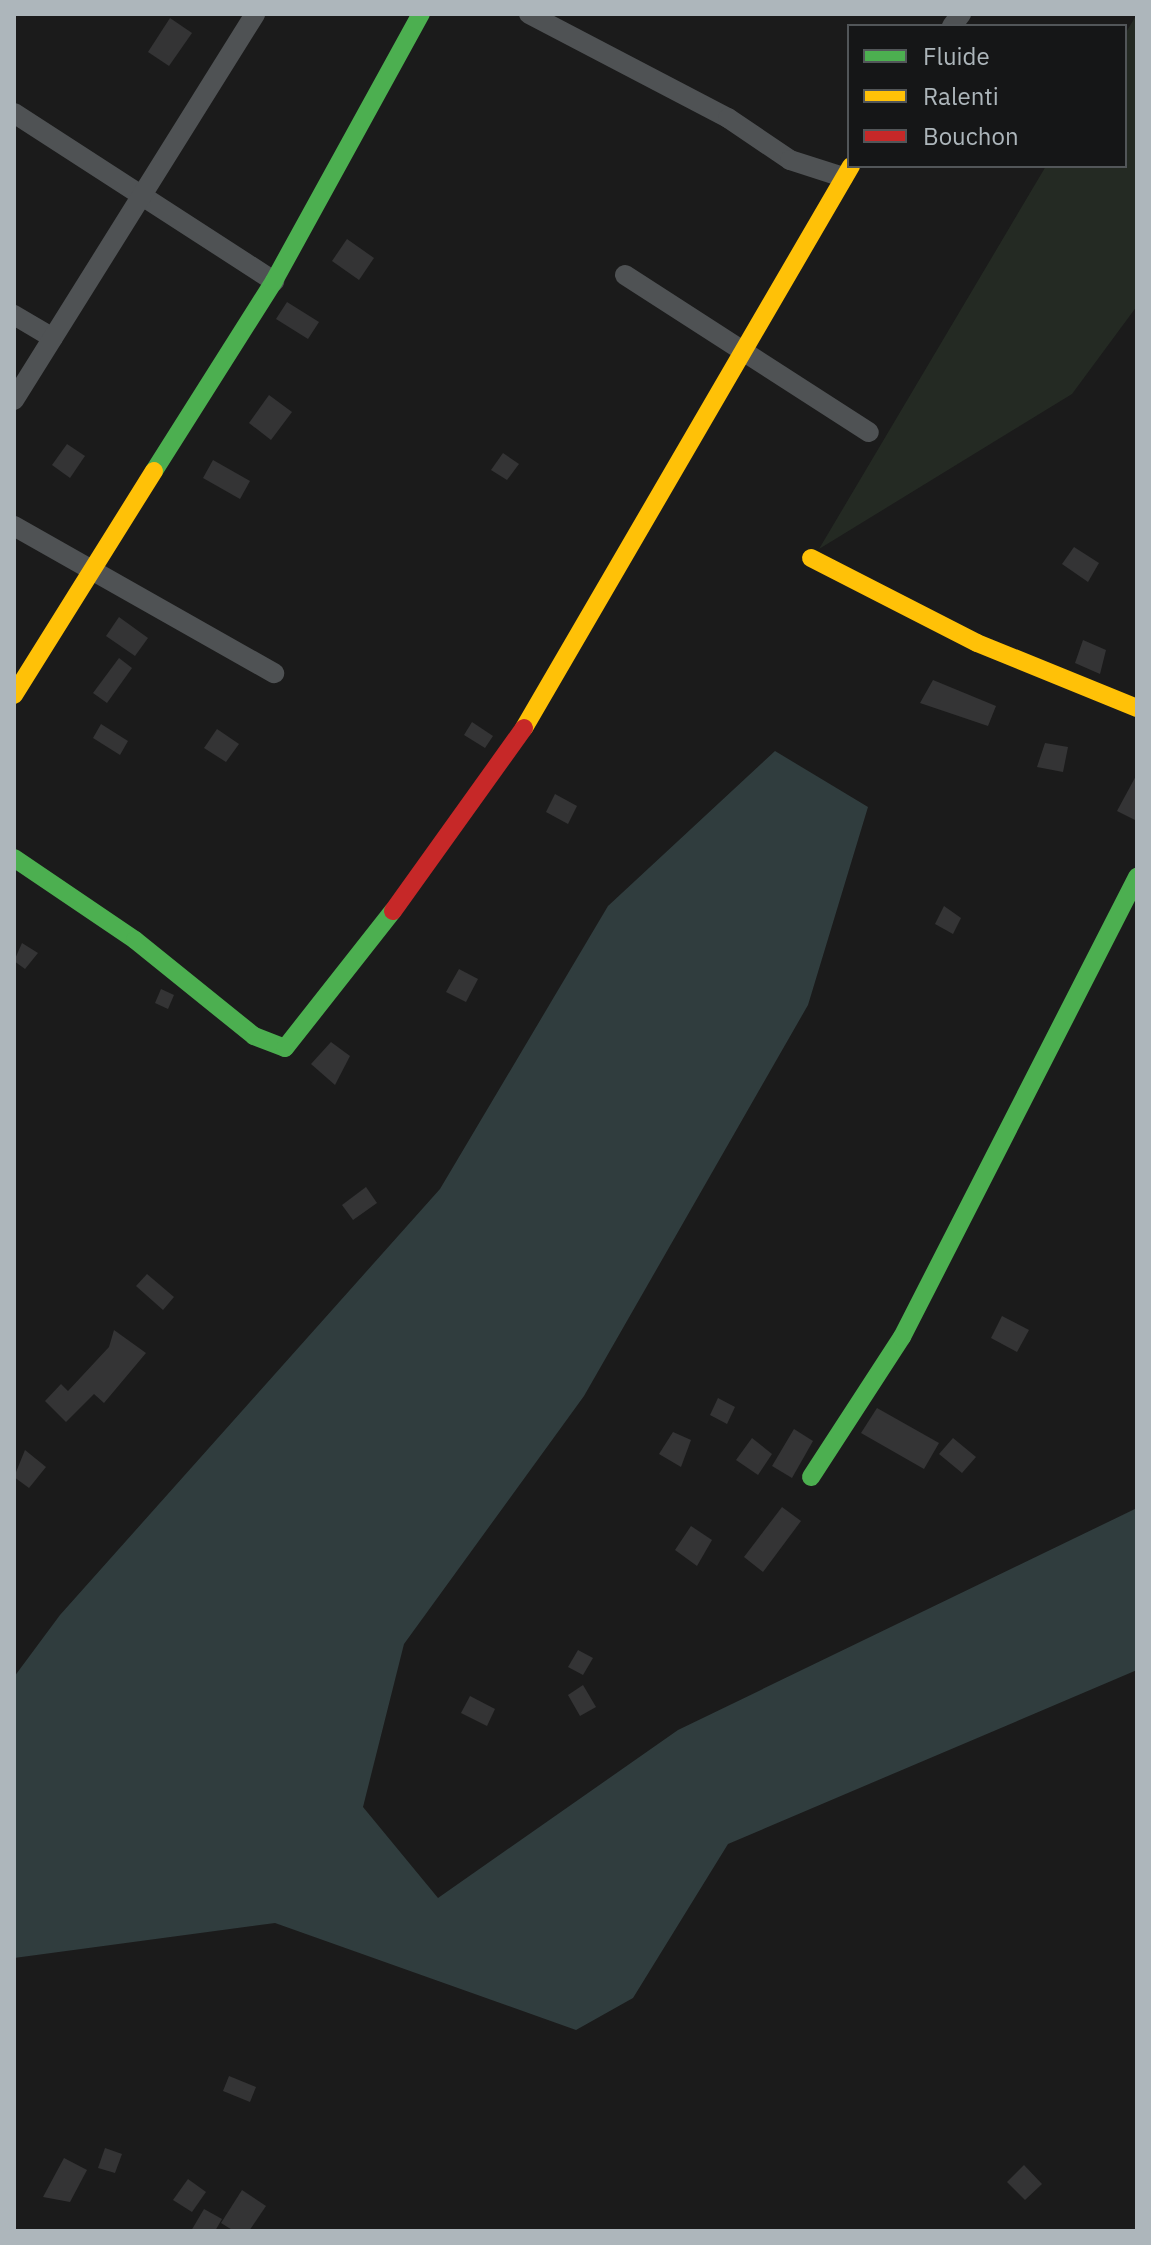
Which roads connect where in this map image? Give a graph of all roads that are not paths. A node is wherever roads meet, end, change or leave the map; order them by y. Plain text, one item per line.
1 (255, 14) edge
2 (421, 14) edge
3 (529, 14) edge
4 (14, 113) edge
5 (847, 172) edge
6 (141, 197) junction
7 (625, 275) dead end
8 (274, 281) junction
9 (14, 315) edge
10 (53, 338) junction
11 (743, 347) junction
12 (14, 400) edge
13 (869, 432) dead end
14 (14, 526) edge
15 (811, 558) dead end
16 (91, 567) junction
17 (274, 673) dead end
18 (14, 695) edge
19 (1137, 708) edge
20 (14, 858) edge
21 (1137, 877) edge
22 (811, 1477) dead end

1 - 6 street
2 - 8 street
3 - 5 street
4 - 6 street
5 - 11 street
6 - 8 street
6 - 10 street
7 - 11 street
8 - 16 street
9 - 10 street
10 - 12 street
11 - 13 street
11 - 20 street
14 - 16 street
15 - 19 street
16 - 17 street
16 - 18 street
21 - 22 street

